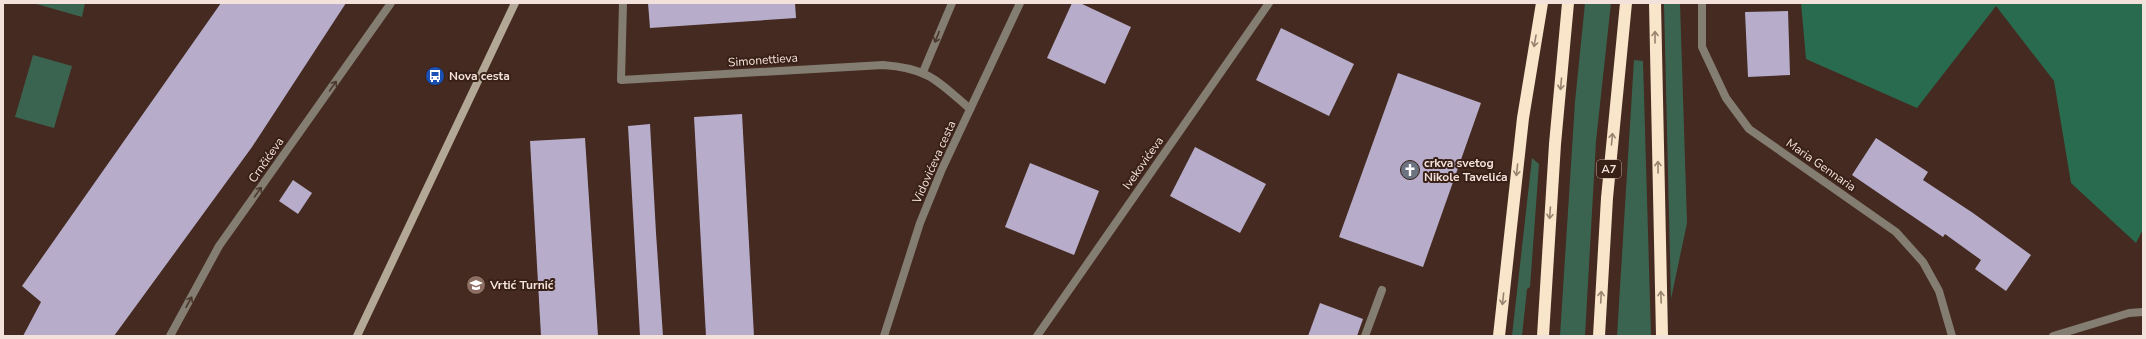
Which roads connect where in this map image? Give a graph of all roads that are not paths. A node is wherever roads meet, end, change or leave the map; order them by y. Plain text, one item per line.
1 (391, 3) edge
2 (515, 3) edge
3 (623, 3) edge
4 (952, 3) edge
5 (1020, 3) edge
6 (1269, 3) edge
7 (1542, 3) edge
8 (1568, 3) edge
9 (1626, 3) edge
10 (1655, 3) edge
11 (1702, 3) edge
12 (923, 72) junction
13 (970, 109) junction
14 (1382, 290) dead end
15 (2143, 312) edge
16 (170, 336) edge
17 (357, 336) edge
18 (884, 336) edge
19 (1037, 336) edge
20 (1365, 336) edge
21 (1499, 336) edge
22 (1543, 336) edge
23 (1599, 336) edge
24 (1662, 336) edge
25 (1952, 336) edge
26 (2053, 336) edge

16 -> 1 street, Crnčićeva
2 - 17 street
3 - 12 street, Simonettieva
4 -> 12 street
5 - 13 street, Vidovićeva cesta
6 - 19 street, Ivekovićeva
7 -> 21 highway
8 -> 22 highway
23 -> 9 highway, A7
24 -> 10 highway
11 - 25 street, Maria Gennaria
12 - 13 street, Simonettieva
13 - 18 street, Vidovićeva cesta
14 - 20 street
15 - 26 street

